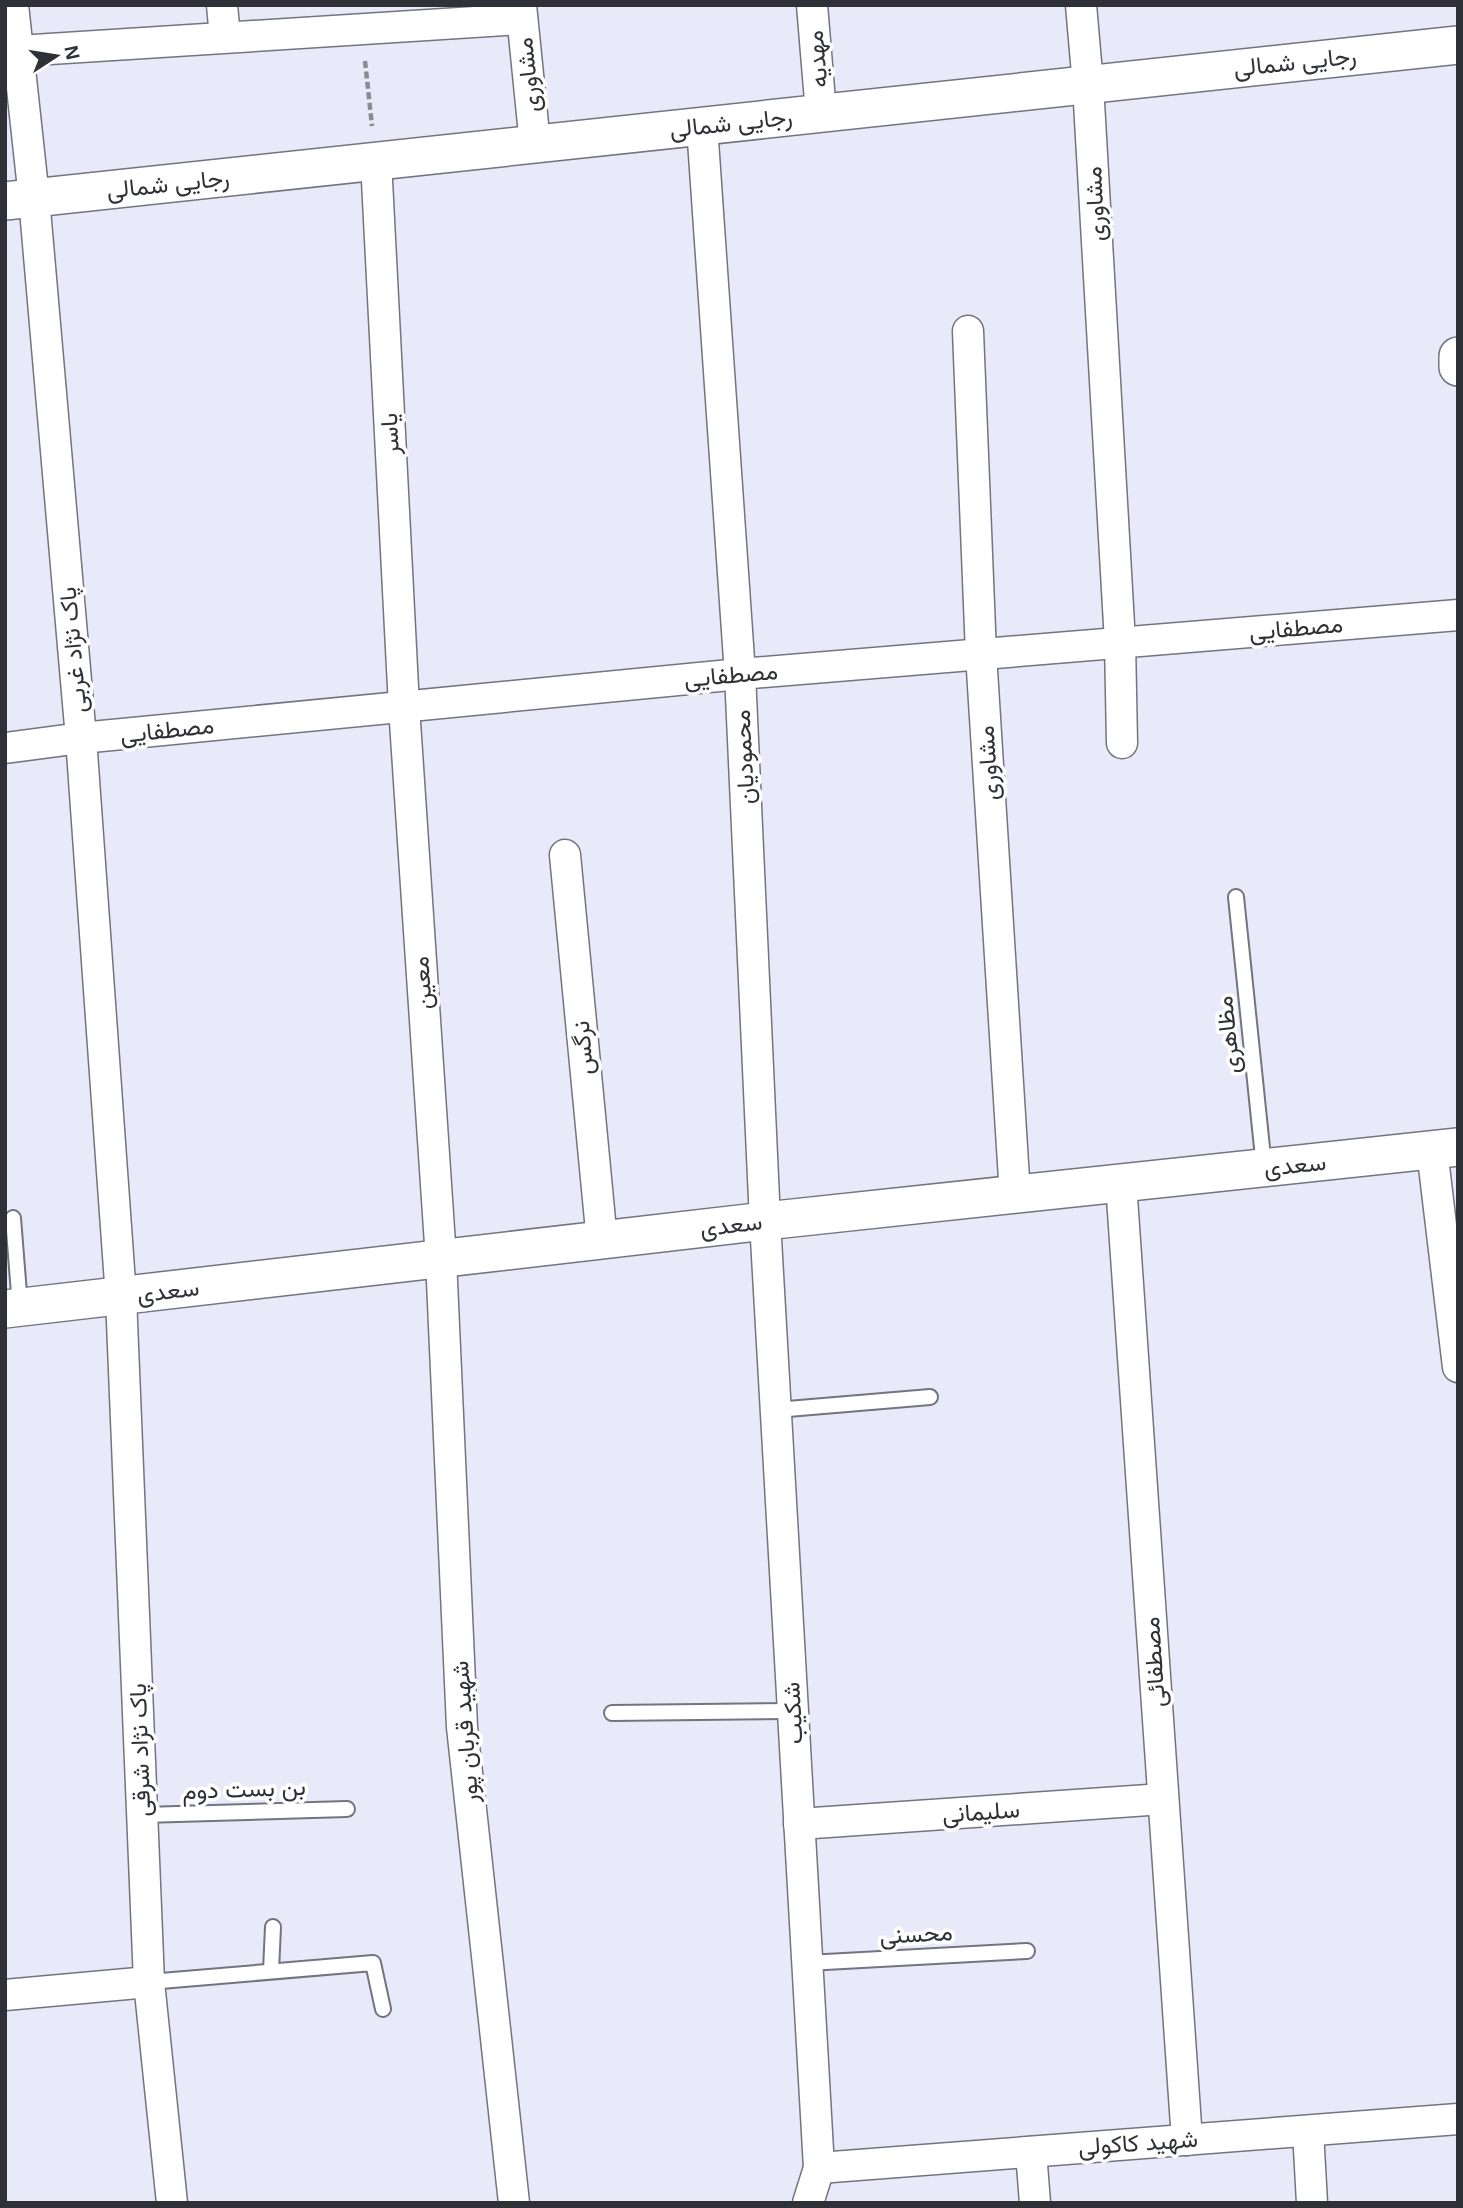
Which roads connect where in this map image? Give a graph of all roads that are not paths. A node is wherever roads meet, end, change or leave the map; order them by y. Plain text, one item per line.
1 (13, 5) edge
2 (222, 5) edge
3 (812, 5) edge
4 (1081, 5) edge
5 (521, 12) edge
6 (225, 37) junction
7 (1458, 45) edge
8 (18, 51) junction
9 (1088, 85) junction
10 (821, 113) junction
11 (702, 126) junction
12 (535, 144) junction
13 (376, 161) junction
14 (20, 200) edge
15 (968, 331) dead end
16 (1458, 356) edge
17 (1458, 367) edge
18 (1458, 615) edge
19 (1120, 642) junction
20 (981, 654) junction
21 (740, 674) junction
22 (404, 707) junction
23 (81, 738) junction
24 (1122, 743) dead end
25 (5, 748) edge
26 (565, 855) dead end
27 (1236, 897) dead end
28 (1445, 1148) edge
29 (1265, 1168) junction
30 (1121, 1184) junction
31 (1015, 1195) junction
32 (13, 1218) dead end
33 (765, 1221) junction
34 (602, 1241) junction
35 (441, 1259) junction
36 (121, 1297) junction
37 (13, 1308) edge
38 (1458, 1367) edge
39 (930, 1397) dead end
40 (776, 1410) junction
41 (793, 1711) junction
42 (612, 1713) dead end
43 (1163, 1799) junction
44 (347, 1809) dead end
45 (143, 1815) junction
46 (799, 1824) junction
47 (272, 1927) dead end
48 (1027, 1951) dead end
49 (807, 1963) junction
50 (271, 1971) junction
51 (149, 1982) junction
52 (5, 1994) edge
53 (383, 2009) dead end
54 (1458, 2119) edge
55 (1308, 2131) junction
56 (1187, 2140) junction
57 (1031, 2152) junction
58 (819, 2168) junction
59 (172, 2203) edge
60 (514, 2203) edge
61 (808, 2203) edge
62 (1035, 2203) edge
63 (1312, 2203) edge

1 - 8 street, پاک نژاد غربی
2 - 6 street
3 - 10 street, مهدیه
4 - 9 street, مشاوری
5 - 6 street
5 - 12 street, مشاوری
6 - 8 street
7 - 9 street, رجایی شمالی
8 - 14 street, پاک نژاد غربی
9 - 10 street, رجایی شمالی
9 - 19 street, مشاوری
10 - 11 street, رجایی شمالی
11 - 12 street, رجایی شمالی
11 - 21 street, محمودیان
12 - 13 street, رجایی شمالی
13 - 14 street, رجایی شمالی
13 - 22 street, یاسر
14 - 23 street, پاک نژاد غربی
15 - 20 street, مشاوری
16 - 17 street
18 - 19 street, مصطفایی
19 - 20 street, مصطفایی
19 - 24 street, مشاوری
20 - 21 street, مصطفایی
20 - 31 street, مشاوری
21 - 22 street, مصطفایی
21 - 33 street, محمودیان
22 - 23 street, مصطفایی
22 - 35 street, معین
23 - 25 street, مصطفایی
23 - 36 street, پاک نژاد غربی
26 - 34 street, نرگس
27 - 29 lane, مظاهری
28 - 29 street, سعدی
28 - 38 street
29 - 30 street, سعدی
30 - 31 street, سعدی
30 - 43 street, مصطفائی
31 - 33 street, سعدی
32 - 37 lane
33 - 34 street, سعدی
33 - 40 street, شکیب
34 - 35 street, سعدی
35 - 36 street, سعدی
35 - 60 street, شهید قربان پور
36 - 37 street, سعدی
36 - 45 street, پاک نژاد شرقی
39 - 40 lane
40 - 41 street, شکیب
41 - 42 lane
41 - 46 street, شکیب
43 - 46 street, سلیمانی
43 - 56 street, مصطفائی
44 - 45 lane, بن بست دوم
45 - 51 street, پاک نژاد شرقی
46 - 49 street, شکیب
47 - 50 lane
48 - 49 lane, محسنی
49 - 58 street, شکیب
50 - 51 lane
50 - 53 lane
51 - 52 street
51 - 59 street, پاک نژاد شرقی
54 - 55 street, شهید کاکولی
55 - 56 street, شهید کاکولی
55 - 63 street
56 - 57 street, شهید کاکولی
57 - 58 street, شهید کاکولی
57 - 62 street
58 - 61 street, شکیب

